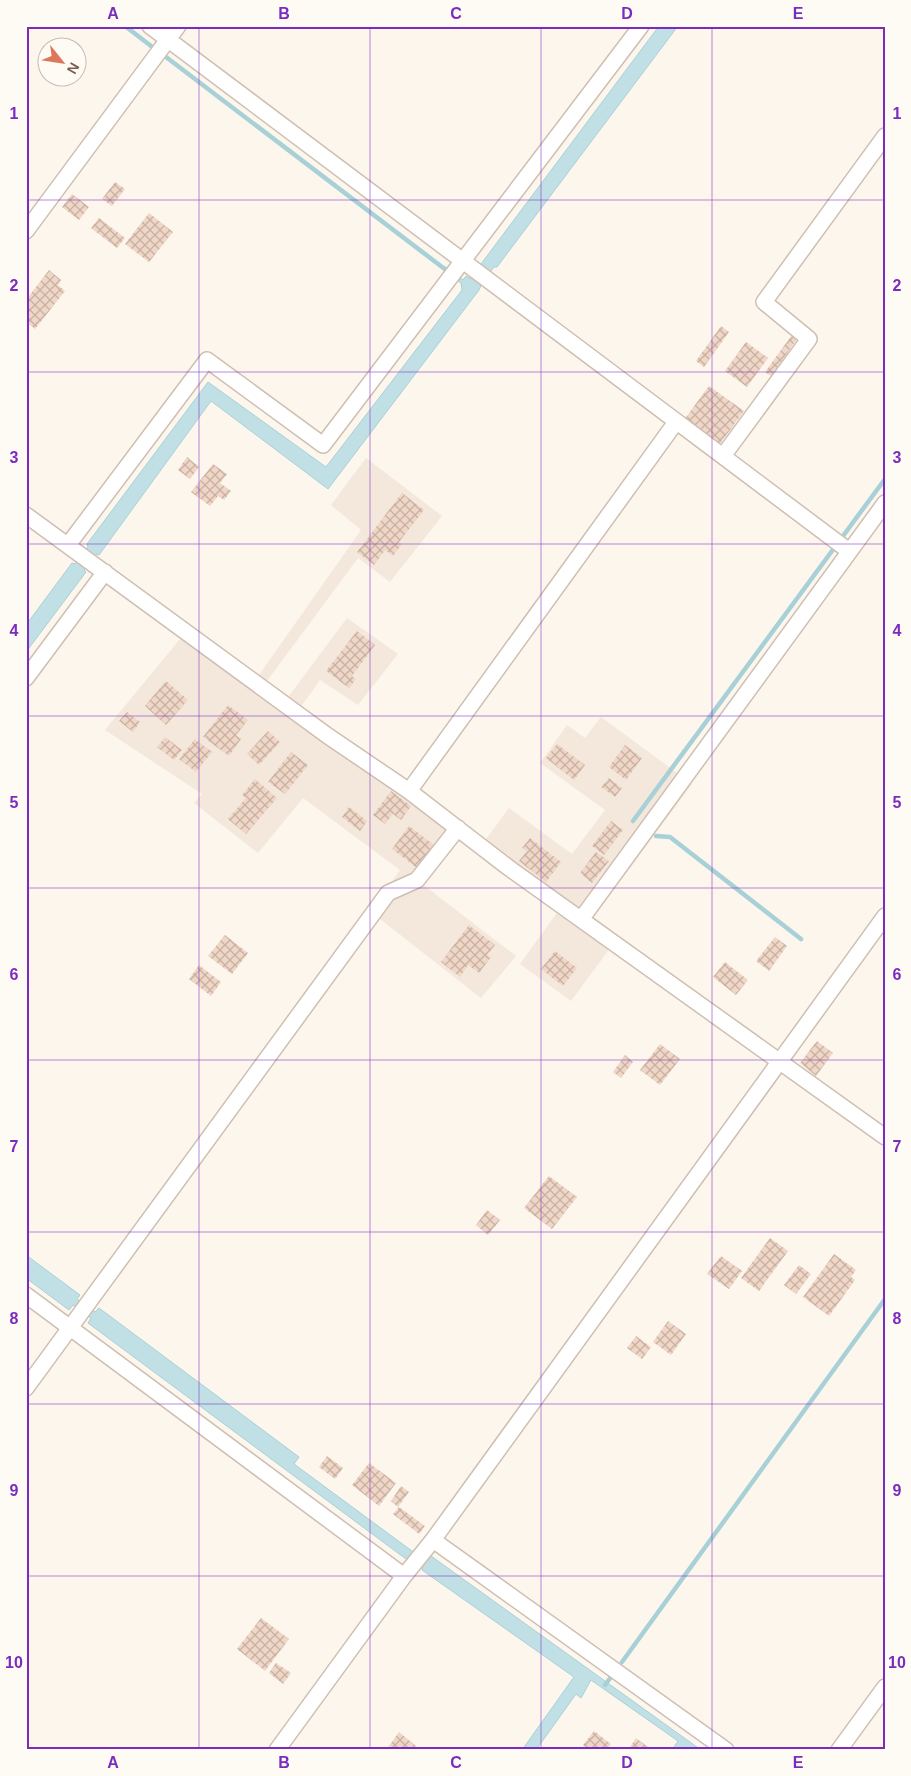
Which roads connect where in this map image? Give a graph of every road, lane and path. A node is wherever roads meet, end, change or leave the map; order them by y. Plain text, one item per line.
1 (150, 26) edge
2 (178, 26) edge
3 (641, 26) edge
4 (168, 40) junction
5 (885, 136) edge
6 (26, 231) edge
7 (460, 270) junction
8 (676, 422) junction
9 (723, 456) junction
10 (885, 503) edge
11 (26, 515) edge
12 (841, 545) junction
13 (74, 549) junction
14 (99, 568) junction
15 (26, 678) edge
16 (409, 791) junction
17 (458, 828) junction
18 (885, 916) edge
19 (582, 918) junction
20 (779, 1061) junction
21 (885, 1137) edge
22 (26, 1295) edge
23 (70, 1328) junction
24 (26, 1388) edge
25 (429, 1546) junction
26 (409, 1570) junction
27 (885, 1687) edge
28 (277, 1750) edge
29 (726, 1750) edge
30 (839, 1750) edge

1 - 4 street
2 - 4 street
3 - 7 street
4 - 6 street
4 - 7 street
5 - 9 street
7 - 8 street
7 - 13 street
8 - 9 street
8 - 16 street
9 - 12 street
10 - 12 street
11 - 13 street
12 - 19 street
13 - 14 street
14 - 15 street
14 - 16 street
16 - 17 street
17 - 19 street
17 - 23 street
18 - 20 street
19 - 20 street
20 - 21 street
20 - 25 street
22 - 23 street
23 - 24 street
23 - 26 street
25 - 26 street
25 - 29 street
26 - 28 street
27 - 30 street

